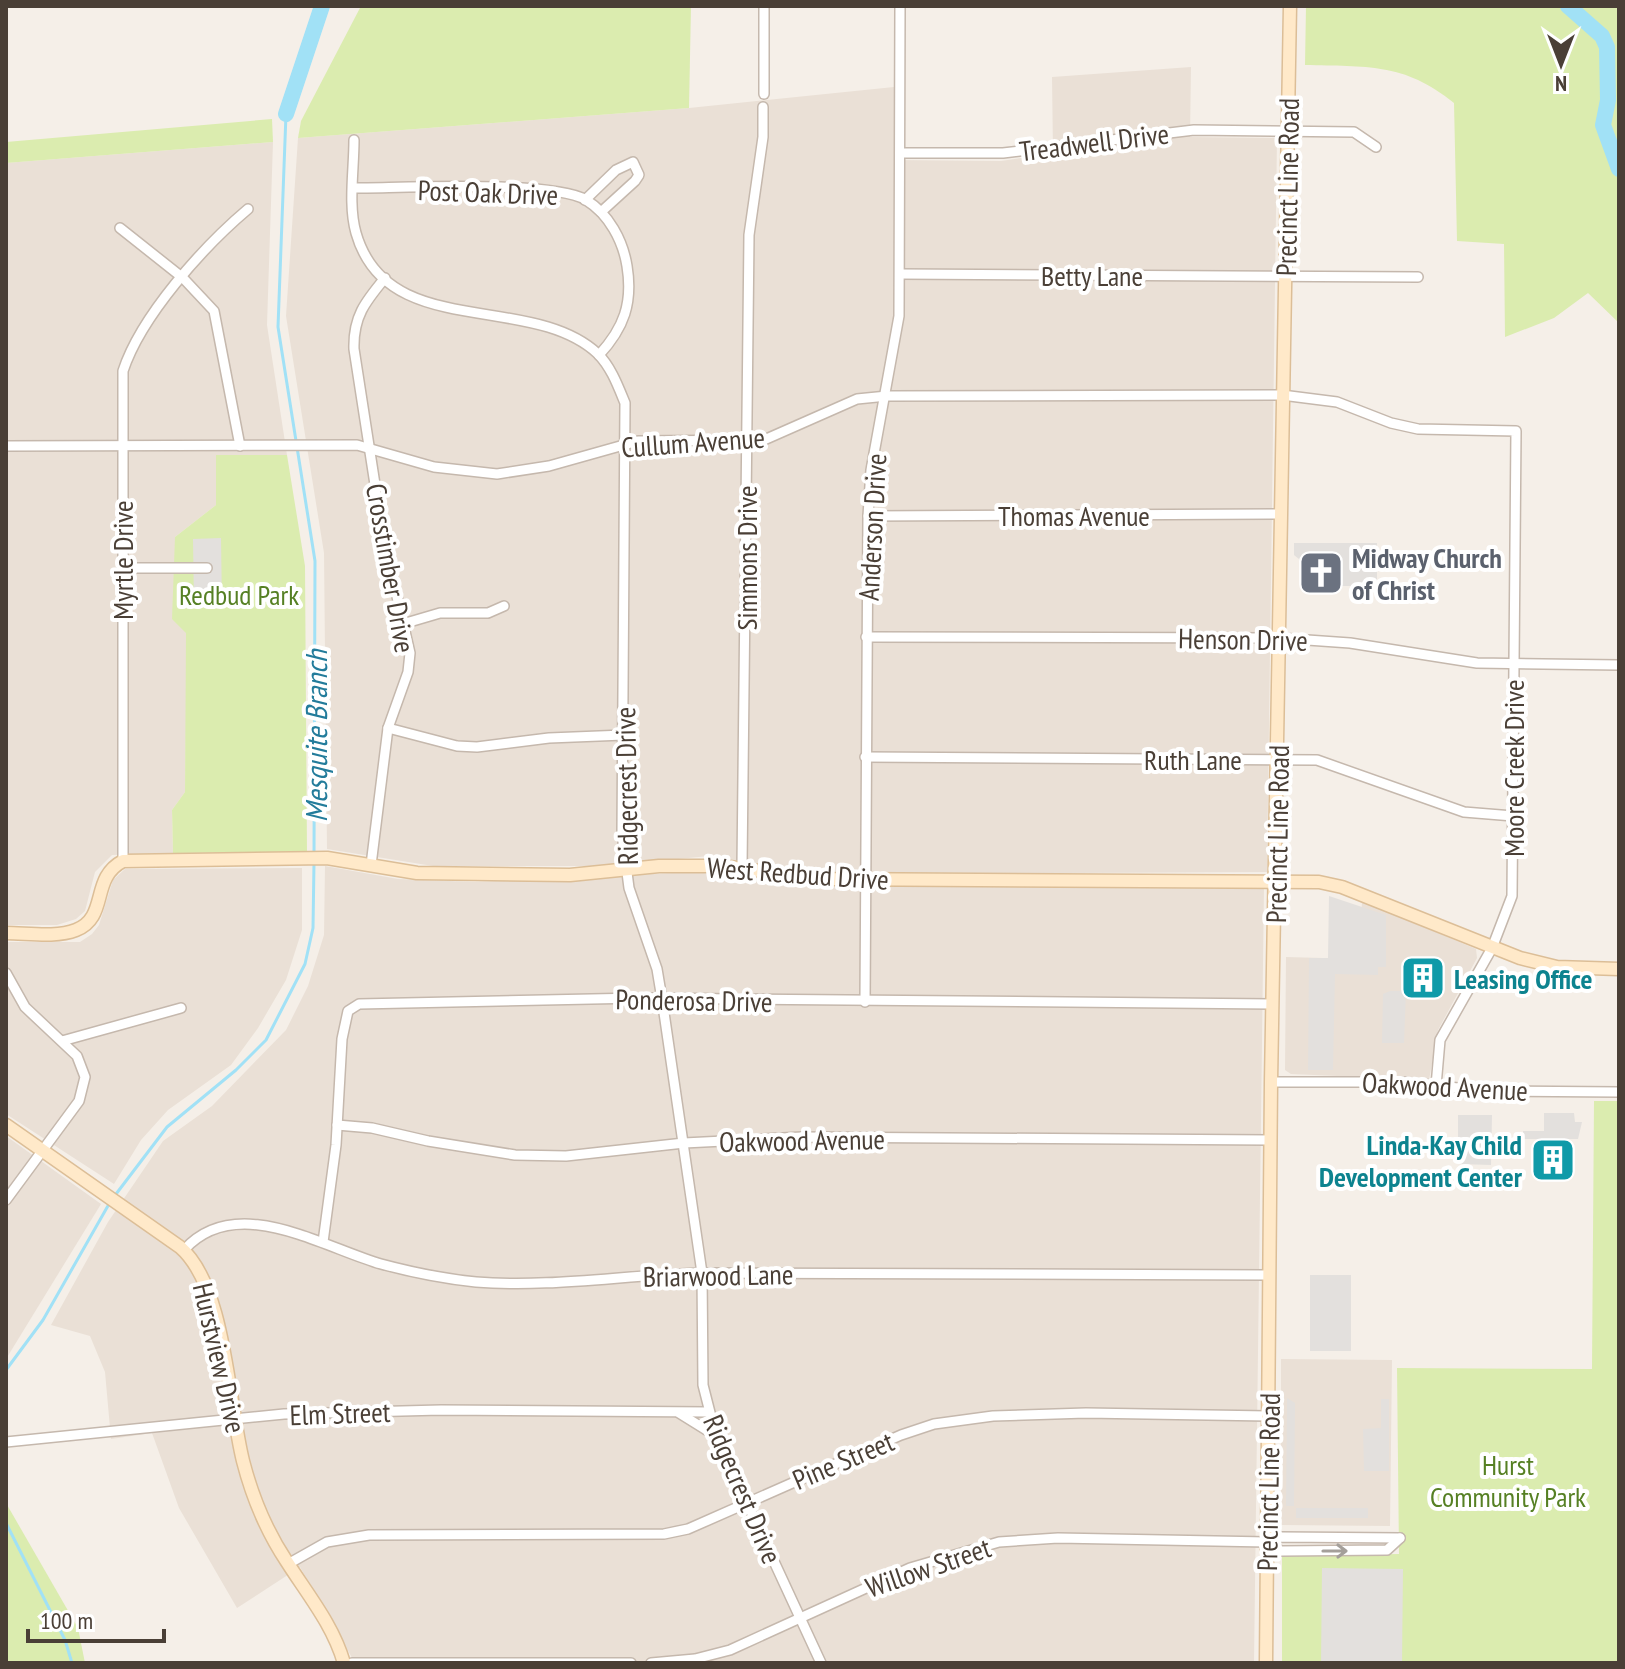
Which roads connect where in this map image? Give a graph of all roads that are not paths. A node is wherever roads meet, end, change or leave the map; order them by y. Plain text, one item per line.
1 (764, 6) edge
2 (900, 6) edge
3 (1290, 6) edge
4 (764, 94) dead end
5 (763, 107) dead end
6 (1288, 130) junction
7 (354, 140) dead end
8 (1376, 147) dead end
9 (900, 153) junction
10 (354, 188) junction
11 (585, 200) junction
12 (248, 209) dead end
13 (601, 212) junction
14 (120, 228) dead end
15 (900, 274) junction
16 (1285, 275) junction
17 (1418, 277) dead end
18 (183, 278) junction
19 (385, 278) junction
20 (599, 355) junction
21 (1282, 395) junction
22 (887, 396) junction
23 (1516, 431) joint
24 (747, 441) junction
25 (627, 443) junction
26 (121, 445) junction
27 (6, 446) edge
28 (240, 446) junction
29 (370, 448) junction
30 (1279, 514) junction
31 (868, 516) junction
32 (122, 568) junction
33 (207, 568) dead end
34 (504, 606) dead end
35 (406, 623) junction
36 (866, 637) junction
37 (1279, 638) junction
38 (1512, 664) junction
39 (1619, 665) edge
40 (388, 728) junction
41 (624, 735) junction
42 (865, 757) junction
43 (1278, 759) junction
44 (1513, 816) junction
45 (123, 861) junction
46 (371, 865) junction
47 (742, 867) junction
48 (625, 870) junction
49 (865, 879) junction
50 (1276, 880) junction
51 (6, 933) edge
52 (1492, 948) junction
53 (1619, 969) edge
54 (6, 973) edge
55 (662, 999) junction
56 (865, 1002) junction
57 (1273, 1004) junction
58 (181, 1008) dead end
59 (62, 1041) junction
60 (1271, 1082) junction
61 (1436, 1086) junction
62 (1619, 1092) edge
63 (6, 1125) edge
64 (337, 1125) junction
65 (1270, 1140) junction
66 (684, 1143) junction
67 (43, 1151) junction
68 (6, 1200) edge
69 (323, 1242) junction
70 (184, 1250) junction
71 (702, 1273) junction
72 (1269, 1275) junction
73 (676, 1412) junction
74 (708, 1412) junction
75 (1268, 1416) junction
76 (235, 1417) junction
77 (716, 1436) junction
78 (6, 1442) edge
79 (746, 1503) junction
80 (1267, 1542) junction
81 (288, 1564) junction
82 (800, 1617) junction
83 (344, 1663) edge
84 (352, 1663) edge
85 (631, 1663) edge
86 (651, 1663) edge
87 (821, 1663) edge
88 (1266, 1663) edge

1 - 4 street
2 - 9 street, Anderson Drive
3 - 6 street, Precinct Line Road
5 - 24 street, Simmons Drive
6 - 8 street, Treadwell Drive
6 - 9 street, Treadwell Drive
6 - 16 street, Precinct Line Road
7 - 10 street
9 - 15 street, Anderson Drive
10 - 11 street, Post Oak Drive
10 - 19 street
11 - 13 street, Post Oak Drive
11 - 13 street
12 - 18 street, Myrtle Drive
13 - 20 street, Post Oak Drive
14 - 18 street
15 - 16 street, Betty Lane
15 - 22 street, Anderson Drive
16 - 17 street, Betty Lane
16 - 21 street, Precinct Line Road
18 - 26 street, Myrtle Drive
18 - 28 street
19 - 20 street
19 - 29 street, Crosstimber Drive
20 - 25 street, Ridgecrest Drive
21 - 22 street, Cullum Avenue
21 - 23 street, Cullum Avenue
21 - 30 street, Precinct Line Road
22 - 24 street, Cullum Avenue
22 - 31 street, Anderson Drive
23 - 38 street, Moore Creek Drive
24 - 25 street, Cullum Avenue
24 - 47 street, Simmons Drive
25 - 29 street, Cullum Avenue
25 - 41 street, Ridgecrest Drive
26 - 27 street, Cullum Avenue
26 - 28 street, Cullum Avenue
26 - 32 street, Myrtle Drive
28 - 29 street, Cullum Avenue
29 - 35 street, Crosstimber Drive
30 - 31 street, Thomas Avenue
30 - 37 street, Precinct Line Road
31 - 36 street, Anderson Drive
32 - 33 street
32 - 45 street, Myrtle Drive
34 - 35 street
35 - 40 street, Crosstimber Drive
36 - 37 street, Henson Drive
36 - 42 street, Anderson Drive
37 - 38 street, Henson Drive
37 - 43 street, Precinct Line Road
38 - 39 street, Henson Drive
38 - 44 street, Moore Creek Drive
40 - 41 street
40 - 46 street, Crosstimber Drive
41 - 48 street, Ridgecrest Drive
42 - 43 street, Ruth Lane
42 - 49 street, Anderson Drive
43 - 44 street, Ruth Lane
43 - 50 street, Precinct Line Road
44 - 52 street, Moore Creek Drive
45 - 46 street, West Redbud Drive
45 - 51 street
46 - 48 street, West Redbud Drive
47 - 48 street, West Redbud Drive
47 - 49 street, West Redbud Drive
48 - 55 street, Ridgecrest Drive
49 - 50 street, West Redbud Drive
49 - 56 street, Anderson Drive
50 - 52 street, West Redbud Drive
50 - 57 street, Precinct Line Road
52 - 53 street, West Redbud Drive
52 - 61 street, Moore Creek Drive
54 - 59 street
55 - 56 street, Ponderosa Drive
55 - 64 street, Ponderosa Drive
55 - 66 street, Ridgecrest Drive
56 - 57 street, Ponderosa Drive
57 - 60 street, Precinct Line Road
58 - 59 street
59 - 67 street
60 - 61 street, Oakwood Avenue
60 - 65 street, Precinct Line Road
61 - 62 street, Oakwood Avenue
63 - 67 street, Hurstview Drive
64 - 66 street, Oakwood Avenue
64 - 69 street, Ponderosa Drive
65 - 66 street, Oakwood Avenue
65 - 72 street, Precinct Line Road
66 - 71 street, Ridgecrest Drive
67 - 68 street
67 - 70 street, Hurstview Drive
69 - 70 street, Briarwood Lane
69 - 71 street, Briarwood Lane
70 - 76 street, Hurstview Drive
71 - 72 street, Briarwood Lane
71 - 74 street, Ridgecrest Drive
72 - 75 street, Precinct Line Road
73 - 74 street, Elm Street
73 - 76 street, Elm Street
73 - 77 street
74 - 77 street, Ridgecrest Drive
75 - 79 street, Pine Street
75 - 80 street, Precinct Line Road
76 - 78 street, Elm Street
76 - 81 street, Hurstview Drive
77 - 79 street, Ridgecrest Drive
79 - 81 street, Pine Street
79 - 82 street, Ridgecrest Drive
80 -> 80 street, Willow Street
80 - 82 street, Willow Street
80 - 88 street, Precinct Line Road
81 - 83 street, Hurstview Drive
82 - 86 street, Willow Street
82 - 87 street, Ridgecrest Drive
84 - 85 street

